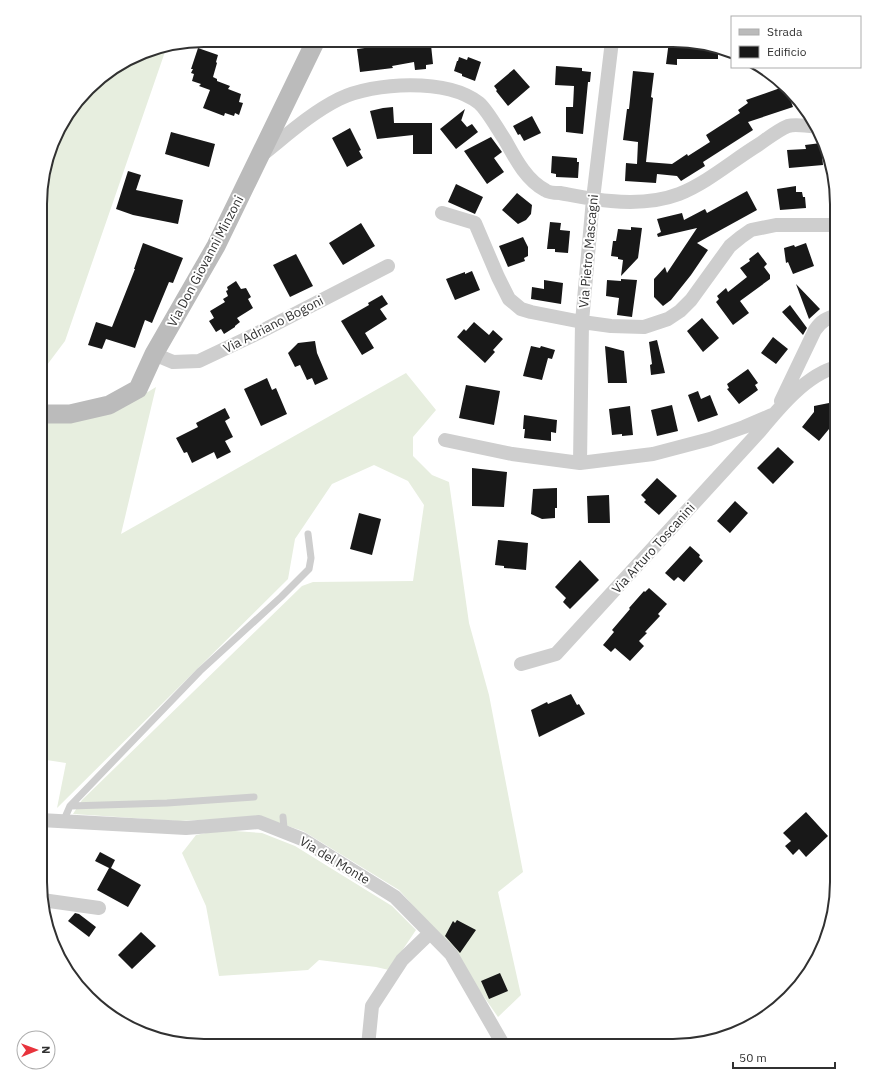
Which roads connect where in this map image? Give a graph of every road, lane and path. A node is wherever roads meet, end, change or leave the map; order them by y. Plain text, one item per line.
1 (313, 47) edge
2 (611, 47) edge
3 (810, 126) edge
4 (260, 156) junction
5 (593, 199) junction
6 (442, 213) dead end
7 (830, 225) edge
8 (388, 266) dead end
9 (830, 318) edge
10 (582, 322) junction
11 (154, 354) junction
12 (830, 369) edge
13 (47, 414) edge
14 (774, 414) junction
15 (445, 440) dead end
16 (580, 463) junction
17 (308, 534) dead end
18 (521, 664) dead end
19 (254, 797) dead end
20 (70, 806) junction
21 (283, 817) dead end
22 (47, 821) edge
23 (63, 822) junction
24 (302, 839) junction
25 (48, 901) edge
26 (99, 908) dead end
27 (430, 933) junction
28 (369, 1039) edge
29 (500, 1039) edge

1 - 4 street, Via Don Giovanni Minzoni
2 - 5 street, Via Pietro Mascagni
3 - 5 street
4 - 5 street
4 - 11 street, Via Don Giovanni Minzoni
5 - 10 street, Via Pietro Mascagni
6 - 10 street
7 - 10 street
8 - 11 street, Via Adriano Bogoni
9 - 14 street
10 - 16 street, Via Pietro Mascagni
11 - 13 street, Via Don Giovanni Minzoni
12 - 14 street
14 - 16 street
14 - 18 street, Via Arturo Toscanini
15 - 16 street
17 - 20 lane
19 - 20 lane
20 - 23 lane
21 - 24 lane
22 - 23 street, Via del Monte
23 - 24 street, Via del Monte
24 - 27 street, Via del Monte
25 - 26 street
27 - 28 street
27 - 29 street, Via del Monte

